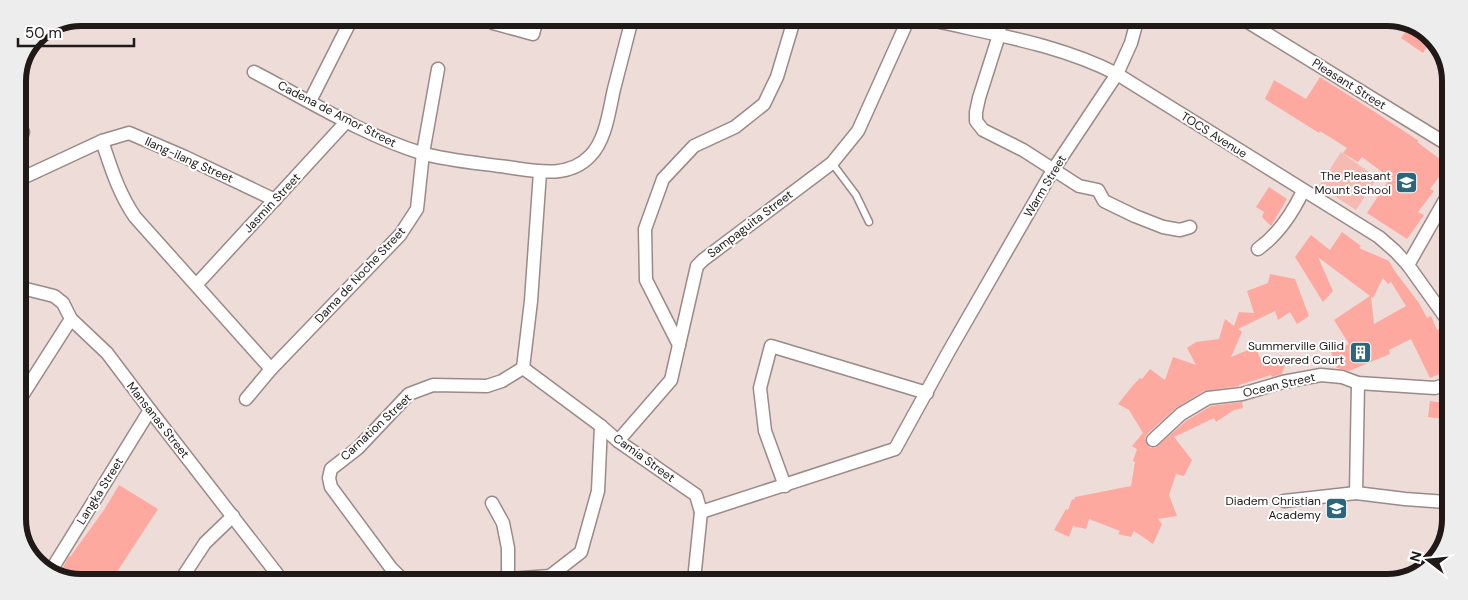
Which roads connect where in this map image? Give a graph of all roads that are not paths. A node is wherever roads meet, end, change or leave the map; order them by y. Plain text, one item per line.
1 (348, 26) edge
2 (508, 26) edge
3 (535, 26) edge
4 (630, 26) edge
5 (792, 26) edge
6 (905, 26) edge
7 (962, 26) edge
8 (1000, 26) edge
9 (1136, 26) edge
10 (1255, 26) edge
11 (1000, 35) junction
12 (438, 69) dead end
13 (254, 72) dead end
14 (1117, 74) junction
15 (310, 101) junction
16 (347, 121) junction
17 (102, 141) junction
18 (1442, 141) edge
19 (423, 153) junction
20 (832, 163) junction
21 (1053, 170) junction
22 (540, 172) junction
23 (26, 176) edge
24 (1304, 191) junction
25 (275, 200) junction
26 (1442, 205) edge
27 (869, 222) dead end
28 (1190, 227) dead end
29 (1258, 249) dead end
30 (1408, 266) junction
31 (197, 284) junction
32 (26, 289) edge
33 (1442, 313) edge
34 (70, 319) junction
35 (679, 345) junction
36 (523, 368) junction
37 (272, 369) junction
38 (1358, 383) junction
39 (1442, 386) edge
40 (26, 389) edge
41 (927, 393) junction
42 (246, 399) dead end
43 (150, 410) junction
44 (601, 426) junction
45 (1153, 440) dead end
46 (618, 441) junction
47 (785, 486) junction
48 (1356, 493) junction
49 (1284, 501) dead end
50 (1442, 502) edge
51 (492, 503) dead end
52 (702, 512) junction
53 (233, 516) junction
54 (54, 566) edge
55 (185, 574) edge
56 (277, 574) edge
57 (397, 574) edge
58 (508, 574) edge
59 (553, 574) edge
60 (695, 574) edge

1 - 15 street
2 - 3 street
4 - 22 street, Cadena de Amor Street
5 - 35 street
6 - 20 street, Sampaguita Street
7 - 11 street, TOCS Avenue
8 - 11 street
9 - 14 street, Warm Street
10 - 18 street, Pleasant Street
11 - 14 street, TOCS Avenue
11 - 21 street
12 - 19 street, Dama de Noche Street
13 - 15 street, Cadena de Amor Street
14 - 21 street, Warm Street
14 - 24 street, TOCS Avenue
15 - 16 street, Cadena de Amor Street
16 - 19 street, Cadena de Amor Street
16 - 25 street, Jasmin Street
17 - 23 street, Ilang-ilang Street
17 - 25 street, Ilang-ilang Street
17 - 31 street
19 - 22 street, Cadena de Amor Street
19 - 37 street, Dama de Noche Street
20 - 27 lane
20 - 35 street, Sampaguita Street
21 - 28 street
21 - 41 street, Warm Street
22 - 36 street
24 - 29 street
24 - 30 street, TOCS Avenue
25 - 31 street, Jasmin Street
26 - 30 street
30 - 33 street, TOCS Avenue
31 - 37 street
32 - 34 street, Mansanas Street
34 - 40 street
34 - 43 street, Mansanas Street
35 - 46 street, Sampaguita Street
36 - 44 street, Camia Street
36 - 57 street, Carnation Street
37 - 42 street, Dama de Noche Street
38 - 39 street, Ocean Street
38 - 45 street, Ocean Street
38 - 48 street
41 - 47 street, Warm Street
41 - 47 street
43 - 53 street, Mansanas Street
43 - 54 street, Langka Street
44 - 46 street, Camia Street
44 - 59 street
46 - 52 street, Camia Street
47 - 52 street, Warm Street
48 - 49 street
48 - 50 street
51 - 58 street
52 - 60 street
53 - 55 street
53 - 56 street, Mansanas Street

